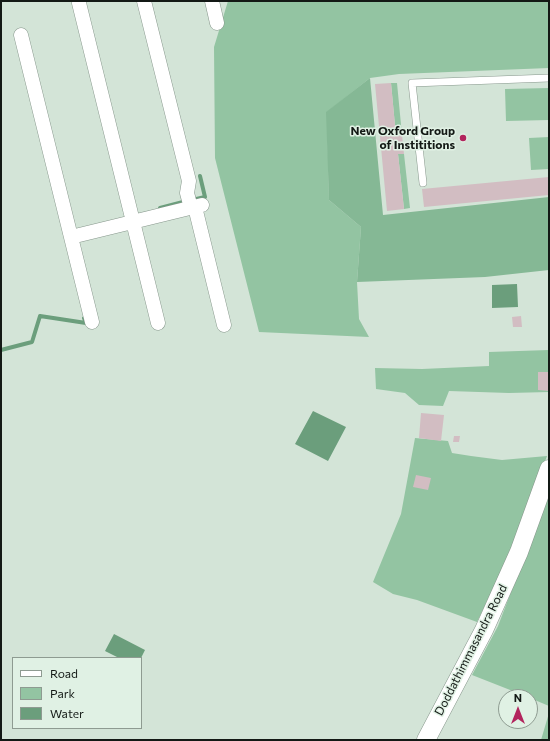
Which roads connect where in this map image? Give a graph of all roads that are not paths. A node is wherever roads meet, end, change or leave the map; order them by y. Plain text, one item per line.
1 (144, 1) edge
2 (212, 1) edge
3 (79, 3) dead end
4 (217, 23) dead end
5 (21, 35) dead end
6 (549, 78) edge
7 (423, 183) dead end
8 (196, 206) junction
9 (133, 222) junction
10 (71, 237) junction
11 (92, 322) dead end
12 (158, 323) dead end
13 (224, 325) dead end
14 (549, 469) edge
15 (426, 740) edge

1 - 8 street
2 - 4 street
3 - 9 street
5 - 10 street
6 - 7 lane
8 - 9 street
8 - 13 street
9 - 10 street
9 - 12 street
10 - 11 street
14 - 15 street, Doddathimmasandra Road

